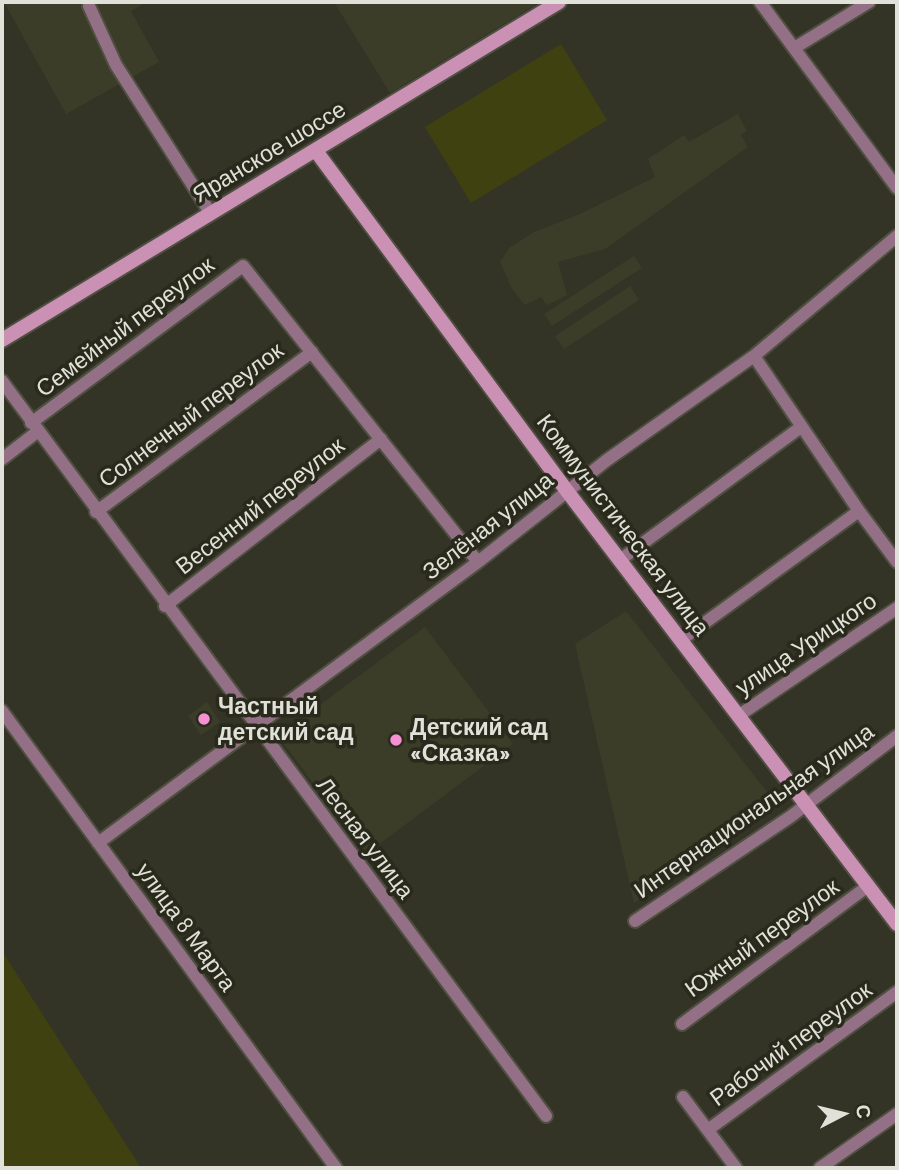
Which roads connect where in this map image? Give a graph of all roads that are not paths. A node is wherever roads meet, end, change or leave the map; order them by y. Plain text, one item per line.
1 (559, 2) edge
2 (760, 2) edge
3 (869, 2) edge
4 (89, 6) dead end
5 (796, 47) junction
6 (316, 151) junction
7 (897, 188) edge
8 (211, 214) junction
9 (897, 236) edge
10 (2, 340) edge
11 (312, 352) junction
12 (754, 356) junction
13 (2, 381) edge
14 (801, 427) junction
15 (34, 428) junction
16 (381, 439) junction
17 (2, 459) edge
18 (567, 491) junction
19 (859, 511) junction
20 (96, 512) junction
21 (620, 560) junction
22 (478, 562) junction
23 (897, 562) edge
24 (165, 606) junction
25 (897, 608) edge
26 (681, 640) junction
27 (2, 711) edge
28 (738, 716) junction
29 (255, 727) junction
30 (897, 736) edge
31 (806, 803) junction
32 (99, 843) junction
33 (868, 886) junction
34 (635, 920) dead end
35 (897, 924) edge
36 (897, 992) edge
37 (682, 1024) dead end
38 (683, 1097) dead end
39 (897, 1114) edge
40 (546, 1116) dead end
41 (709, 1129) junction
42 (336, 1168) edge
43 (736, 1168) edge
44 (820, 1168) edge

1 - 6 street, Яранское шоссе
2 - 5 street
3 - 5 street
4 - 8 street
5 - 7 street
6 - 8 street, Яранское шоссе
6 - 18 street, Коммунистическая улица
8 - 10 street, Яранское шоссе
9 - 12 street, Зелёная улица
11 - 15 street, Семейный переулок
11 - 16 street
11 - 20 street, Солнечный переулок
12 - 14 street
12 - 18 street, Зелёная улица
13 - 15 street, Лесная улица
14 - 19 street
14 - 21 street
15 - 17 street, Семейный переулок
15 - 20 street, Лесная улица
16 - 22 street
16 - 24 street, Весенний переулок
18 - 21 street, Коммунистическая улица
18 - 22 street, Зелёная улица
19 - 23 street
19 - 26 street
20 - 24 street, Лесная улица
21 - 26 street, Коммунистическая улица
22 - 29 street, Зелёная улица
24 - 29 street, Лесная улица
25 - 28 street, улица Урицкого
26 - 28 street, Коммунистическая улица
27 - 32 street, улица 8 Марта
28 - 31 street, Коммунистическая улица
29 - 32 street, Зелёная улица
29 - 40 street, Лесная улица
30 - 31 street, Интернациональная улица
31 - 33 street, Коммунистическая улица
31 - 34 street, Интернациональная улица
32 - 42 street, улица 8 Марта
33 - 35 street, Коммунистическая улица
33 - 37 street, Южный переулок
36 - 41 street, Рабочий переулок
38 - 41 street
39 - 44 street
41 - 43 street

